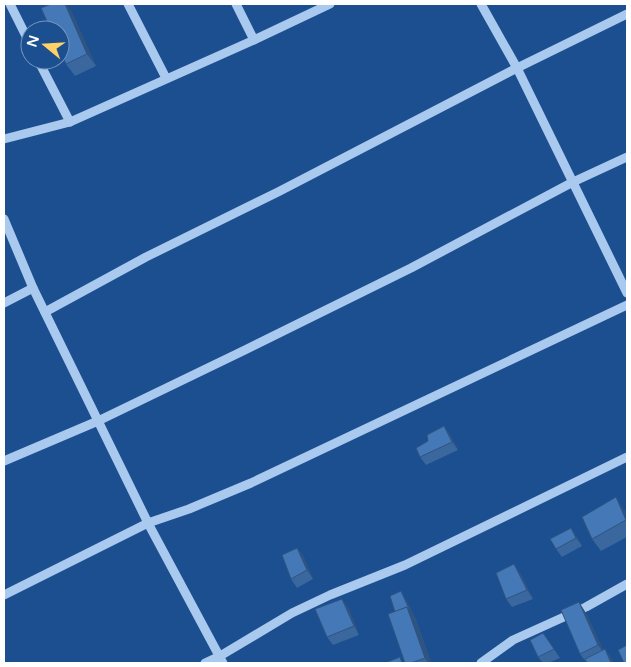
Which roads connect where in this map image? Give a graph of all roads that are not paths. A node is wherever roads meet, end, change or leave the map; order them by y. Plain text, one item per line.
1 (10, 4) edge
2 (128, 4) edge
3 (236, 4) edge
4 (330, 4) edge
5 (481, 4) edge
6 (627, 14) edge
7 (20, 24) edge
8 (254, 40) junction
9 (517, 68) junction
10 (43, 70) edge
11 (166, 78) junction
12 (70, 122) junction
13 (4, 139) edge
14 (627, 157) edge
15 (573, 182) junction
16 (4, 219) edge
17 (33, 288) junction
18 (627, 293) edge
19 (4, 303) edge
20 (627, 305) edge
21 (45, 312) junction
22 (98, 421) junction
23 (627, 457) edge
24 (4, 461) edge
25 (148, 523) junction
26 (627, 584) edge
27 (4, 595) edge
28 (221, 660) edge
29 (205, 663) edge
30 (481, 663) edge

1 - 7 street
2 - 11 street
3 - 8 street
4 - 8 street
5 - 9 street
6 - 9 street
8 - 11 street
9 - 15 street
9 - 21 street
10 - 12 street
11 - 12 street
12 - 13 street
14 - 15 street
15 - 18 street
15 - 22 street
16 - 17 street
17 - 19 street
17 - 21 street
20 - 25 street
21 - 22 street
22 - 24 street
22 - 25 street
23 - 28 street
25 - 27 street
25 - 28 street
26 - 30 street
28 - 29 street

